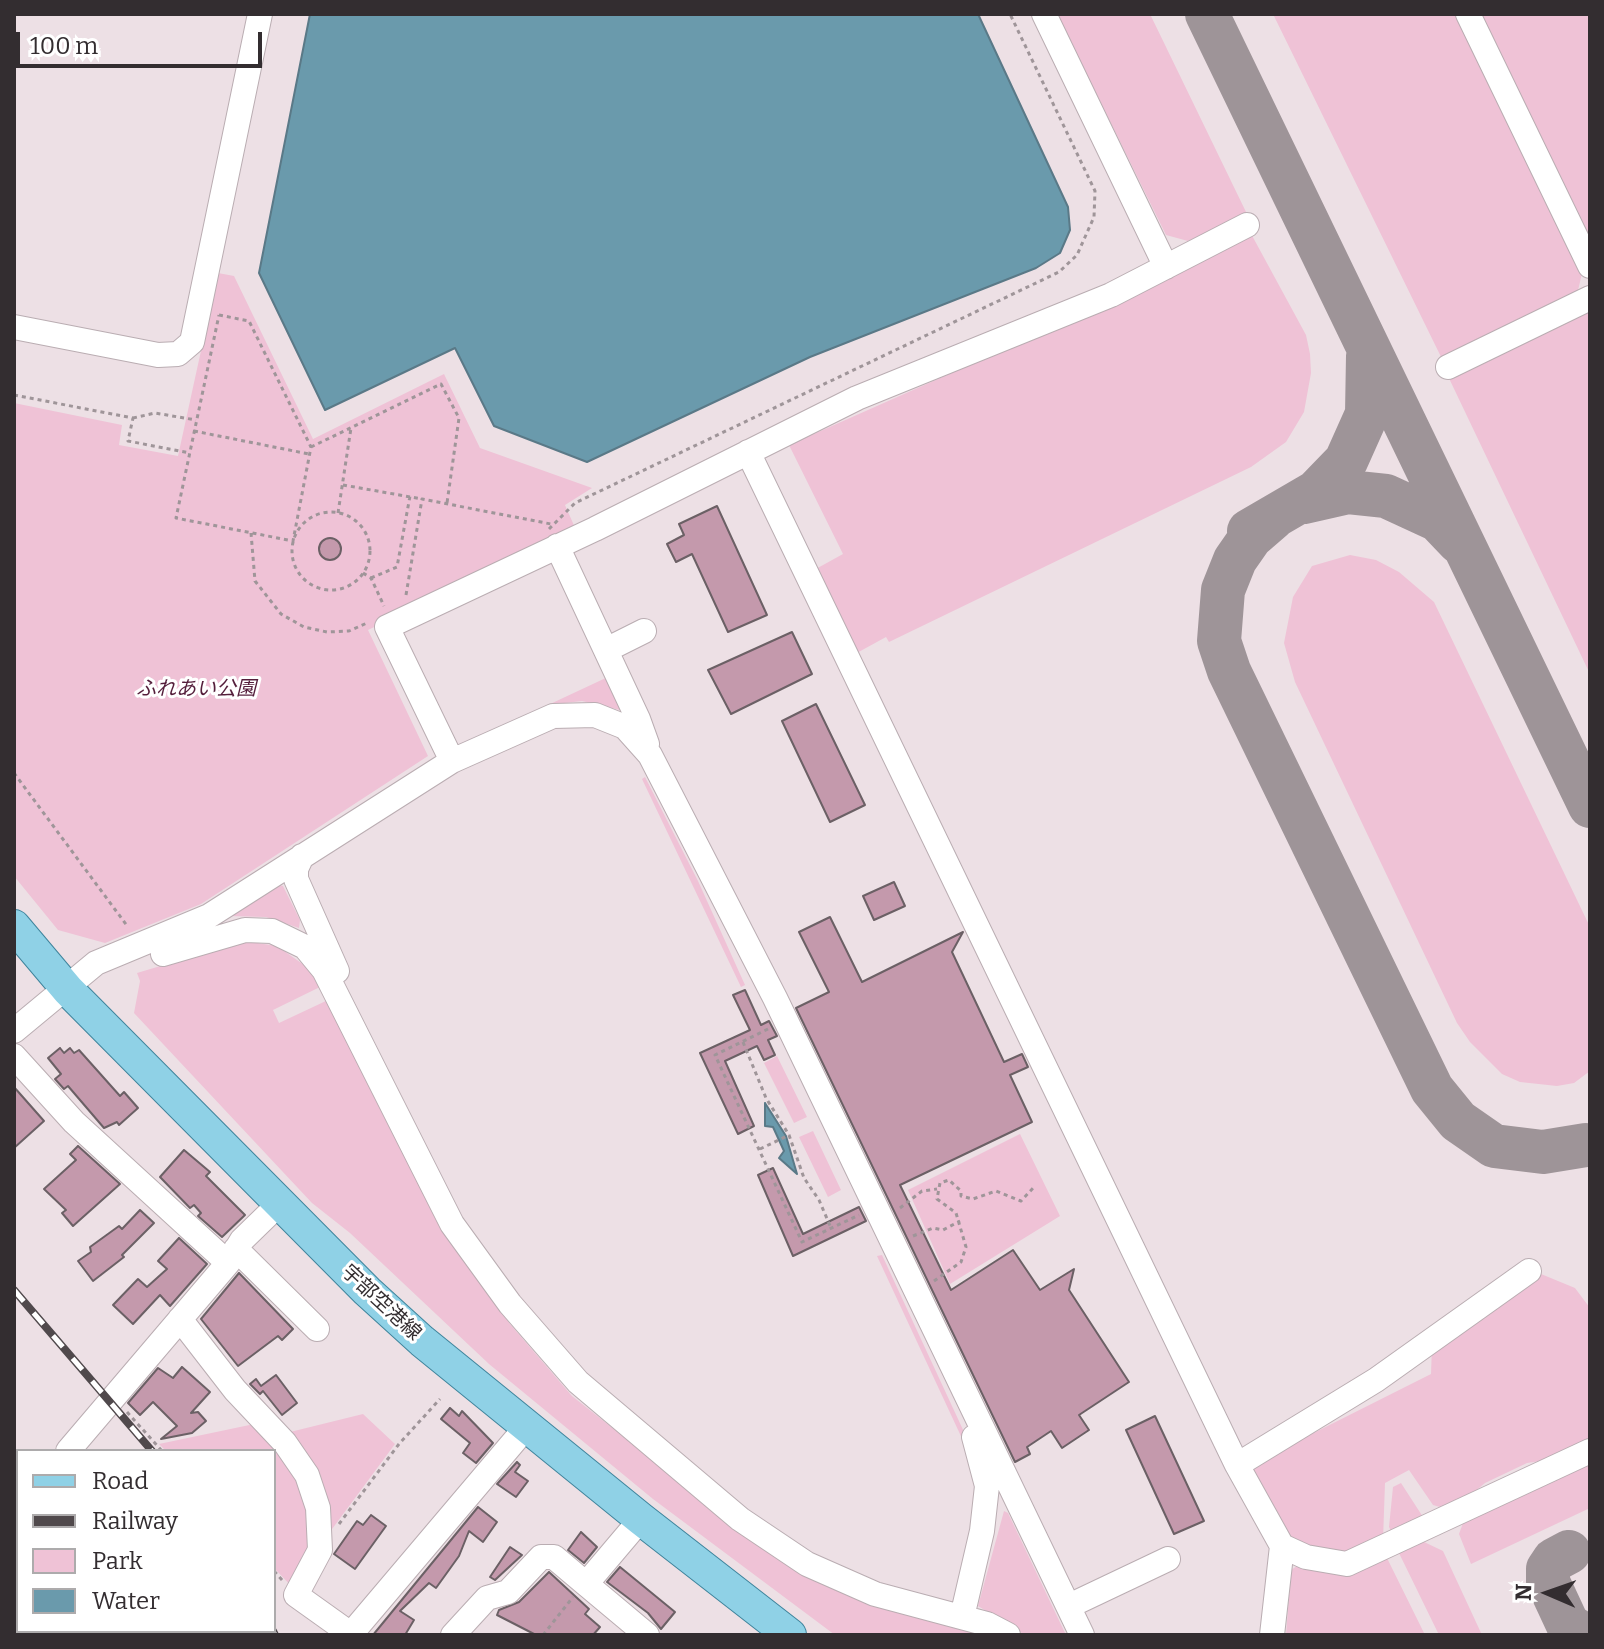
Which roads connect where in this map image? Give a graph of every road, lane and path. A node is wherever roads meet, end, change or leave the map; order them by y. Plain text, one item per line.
1 (260, 14) edge
2 (1010, 14) edge
3 (1044, 14) edge
4 (1468, 14) edge
5 (1247, 225) dead end
6 (1590, 266) edge
7 (1166, 267) junction
8 (1590, 298) edge
9 (14, 327) edge
10 (1448, 367) dead end
11 (14, 395) edge
12 (133, 418) junction
13 (197, 420) junction
14 (351, 428) junction
15 (194, 431) junction
16 (311, 447) junction
17 (748, 452) junction
18 (190, 453) junction
19 (309, 454) junction
20 (343, 484) junction
21 (410, 496) junction
22 (422, 499) junction
23 (447, 503) junction
24 (338, 513) junction
25 (251, 533) junction
26 (293, 541) junction
27 (557, 546) junction
28 (363, 573) junction
29 (371, 578) junction
30 (379, 596) dead end
31 (404, 604) dead end
32 (371, 621) dead end
33 (644, 631) dead end
34 (606, 650) junction
35 (650, 755) junction
36 (452, 761) junction
37 (14, 773) edge
38 (302, 856) junction
39 (14, 926) edge
40 (133, 936) dead end
41 (68, 990) junction
42 (774, 1026) dead end
43 (14, 1031) edge
44 (743, 1042) junction
45 (14, 1056) edge
46 (375, 1071) junction
47 (789, 1135) junction
48 (759, 1150) junction
49 (1034, 1187) dead end
50 (937, 1189) junction
51 (278, 1205) junction
52 (900, 1208) dead end
53 (862, 1213) dead end
54 (960, 1221) junction
55 (831, 1228) junction
56 (913, 1236) dead end
57 (232, 1256) junction
58 (1529, 1271) dead end
59 (934, 1281) dead end
60 (180, 1319) junction
61 (317, 1329) dead end
62 (937, 1330) junction
63 (112, 1396) junction
64 (440, 1399) dead end
65 (528, 1425) junction
66 (70, 1449) edge
67 (160, 1449) edge
68 (1590, 1451) edge
69 (1237, 1465) junction
70 (641, 1519) junction
71 (1282, 1546) junction
72 (320, 1550) junction
73 (1168, 1559) dead end
74 (585, 1584) junction
75 (1069, 1606) junction
76 (962, 1617) junction
77 (352, 1635) edge
78 (453, 1635) edge
79 (543, 1635) edge
80 (647, 1635) edge
81 (790, 1635) edge
82 (1008, 1635) edge
83 (1082, 1635) edge
84 (1272, 1635) edge

1 - 9 street
2 - 23 path
3 - 7 street
4 - 6 street
5 - 7 street
7 - 17 street
8 - 10 street
11 - 12 path
12 - 13 path
12 - 18 path
13 - 15 path
13 - 16 path
14 - 16 path
14 - 20 path
14 - 23 path
15 - 18 path
15 - 19 path
16 - 19 path
17 - 27 street
17 - 69 street
18 - 25 path
19 - 26 path
20 - 21 path
20 - 24 path
21 - 22 path
21 - 29 path
22 - 23 path
22 - 31 path
24 - 26 path
24 - 28 path
25 - 26 path
25 - 32 path
26 - 28 path
27 - 34 street
27 - 36 street
28 - 29 path
29 - 30 path
33 - 34 street
34 - 35 street
35 - 36 street
35 - 62 street
36 - 38 street
37 - 40 path
38 - 41 street
38 - 46 street
39 - 41 main road, 宇部空港線
41 - 43 street
41 - 46 street
41 - 51 main road, 宇部空港線
42 - 44 path
44 - 47 path
44 - 48 path
45 - 57 street
46 - 76 street
47 - 48 path
47 - 55 path
48 - 55 path
49 - 50 path
50 - 52 path
50 - 54 path
51 - 57 street
51 - 65 main road, 宇部空港線
53 - 55 path
54 - 56 path
54 - 59 path
57 - 60 street
57 - 61 street
58 - 69 street
60 - 63 street
60 - 72 street
62 - 75 street
62 - 76 street
63 - 66 street
63 - 67 path
64 - 72 path
65 - 70 main road, 宇部空港線
65 - 77 street
68 - 71 street
69 - 71 street
70 - 74 street
70 - 81 main road, 宇部空港線
71 - 84 street
72 - 77 street
73 - 75 street
74 - 78 street
74 - 79 path
74 - 80 street
75 - 83 street
76 - 82 street

